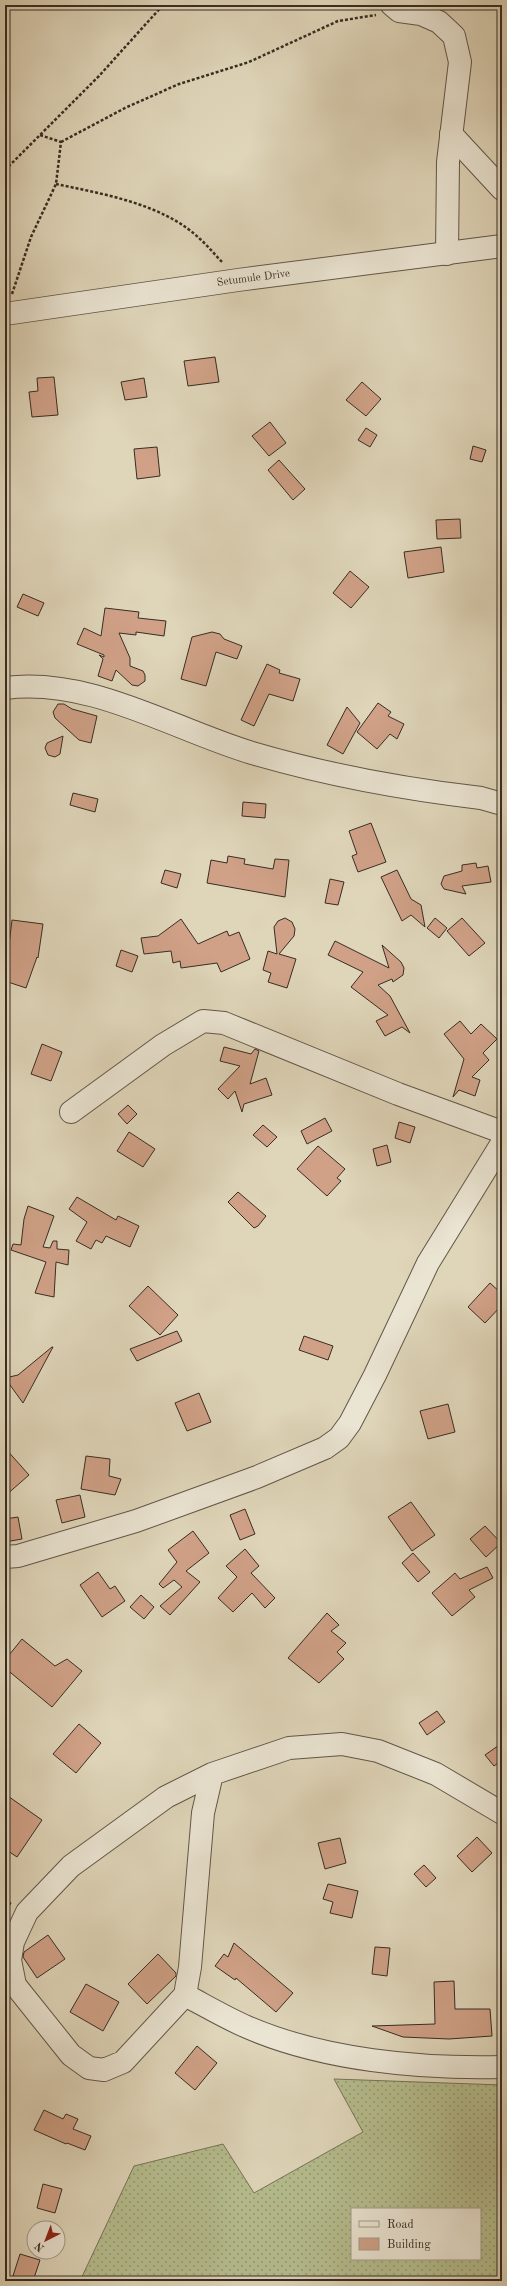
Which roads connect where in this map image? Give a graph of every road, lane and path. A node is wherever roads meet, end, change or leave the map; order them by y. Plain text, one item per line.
1 (163, 5) edge
2 (395, 8) edge
3 (450, 134) junction
4 (40, 135) junction
5 (60, 142) junction
6 (5, 170) edge
7 (56, 184) junction
8 (502, 190) edge
9 (502, 246) edge
10 (447, 254) junction
11 (238, 280) junction
12 (7, 307) edge
13 (5, 688) edge
14 (502, 804) edge
15 (71, 1112) dead end
16 (502, 1132) edge
17 (502, 1143) edge
18 (5, 1557) edge
19 (212, 1774) junction
20 (502, 1813) edge
21 (185, 1995) junction
22 (502, 2067) edge

1 - 4 path
2 - 3 street
2 - 5 path
3 - 8 street
3 - 10 street
4 - 5 path
4 - 6 path
5 - 7 path
7 - 11 path
7 - 12 path
9 - 10 street, Setumule Drive
10 - 11 street, Setumule Drive
11 - 12 street, Setumule Drive
13 - 14 street
15 - 16 street
17 - 18 street
19 - 20 street
19 - 21 street
19 - 21 street
21 - 22 street

